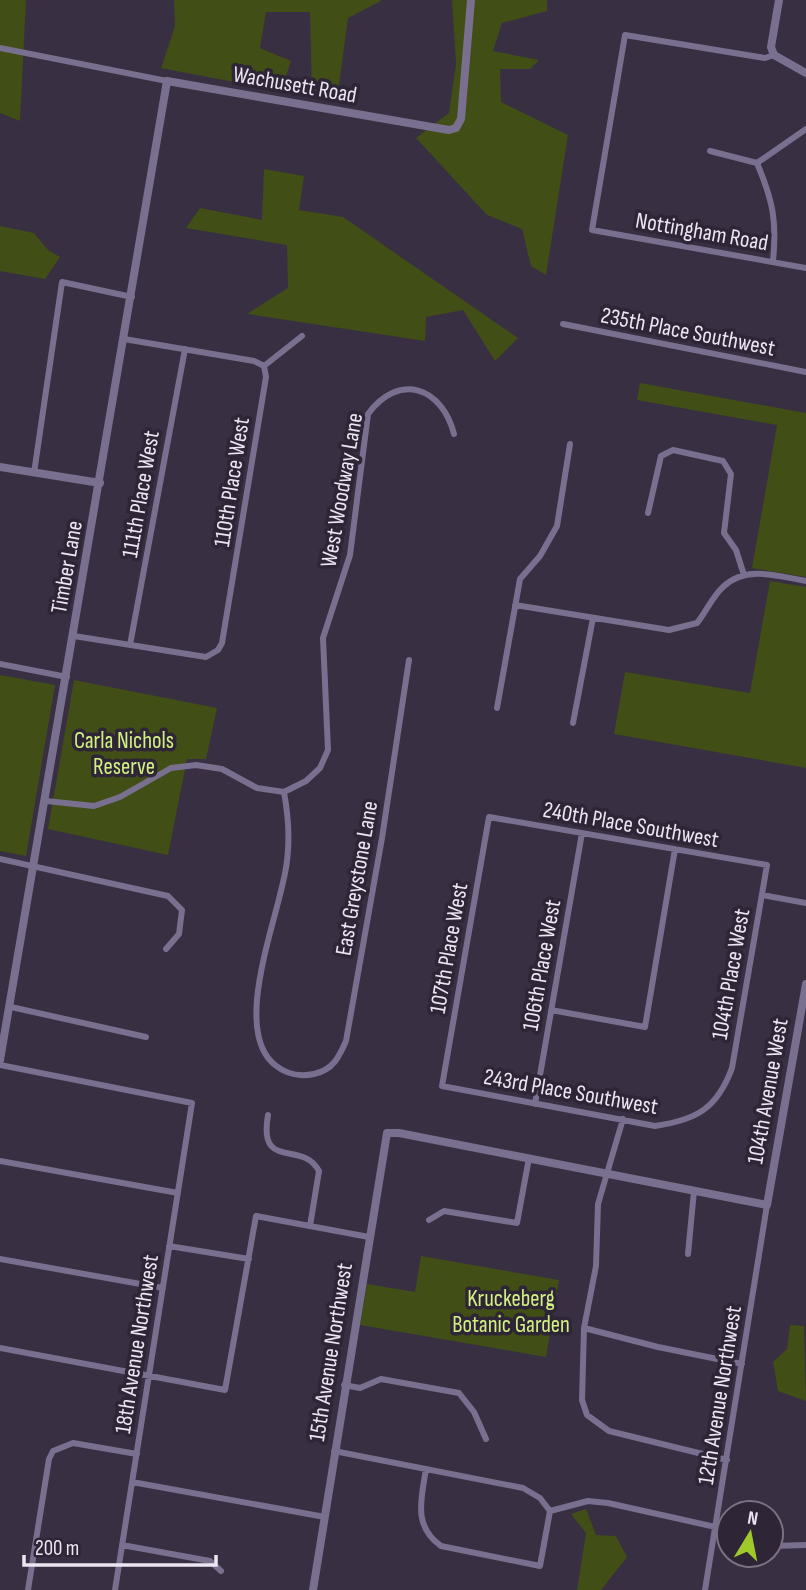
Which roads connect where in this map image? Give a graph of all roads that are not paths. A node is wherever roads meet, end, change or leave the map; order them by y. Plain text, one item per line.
1 (471, 0) edge
2 (779, 0) edge
3 (0, 48) edge
4 (774, 55) junction
5 (806, 73) edge
6 (167, 81) junction
7 (806, 129) edge
8 (710, 151) dead end
9 (757, 163) junction
10 (773, 261) junction
11 (806, 268) edge
12 (132, 297) junction
13 (563, 324) dead end
14 (302, 336) dead end
15 (124, 339) junction
16 (185, 349) junction
17 (264, 366) junction
18 (806, 372) edge
19 (454, 434) dead end
20 (570, 444) dead end
21 (0, 467) edge
22 (34, 472) junction
23 (100, 483) junction
24 (648, 513) dead end
25 (744, 575) junction
26 (806, 581) edge
27 (515, 605) junction
28 (593, 618) junction
29 (74, 636) junction
30 (130, 645) junction
31 (409, 660) dead end
32 (0, 664) edge
33 (67, 677) junction
34 (497, 708) dead end
35 (573, 723) dead end
36 (284, 792) junction
37 (46, 801) junction
38 (489, 817) joint
39 (582, 833) junction
40 (675, 849) junction
41 (0, 859) edge
42 (767, 865) joint
43 (35, 866) junction
44 (762, 895) junction
45 (806, 903) edge
46 (166, 950) dead end
47 (806, 984) edge
48 (11, 1007) junction
49 (551, 1010) junction
50 (146, 1037) dead end
51 (0, 1060) edge
52 (0, 1065) edge
53 (442, 1086) joint
54 (724, 1088) joint
55 (535, 1104) junction
56 (268, 1115) dead end
57 (623, 1119) junction
58 (529, 1158) junction
59 (0, 1161) edge
60 (607, 1174) junction
61 (694, 1191) junction
62 (178, 1193) junction
63 (767, 1205) junction
64 (429, 1220) dead end
65 (310, 1226) junction
66 (369, 1237) junction
67 (169, 1246) junction
68 (688, 1254) dead end
69 (0, 1259) edge
70 (248, 1259) junction
71 (163, 1288) junction
72 (584, 1328) junction
73 (0, 1348) edge
74 (742, 1364) junction
75 (149, 1376) junction
76 (344, 1385) junction
77 (486, 1439) dead end
78 (334, 1451) junction
79 (136, 1454) junction
80 (727, 1460) junction
81 (426, 1469) junction
82 (132, 1482) junction
83 (720, 1499) edge
84 (551, 1511) junction
85 (325, 1517) junction
86 (715, 1525) edge
87 (715, 1531) edge
88 (122, 1545) junction
89 (806, 1545) edge
90 (785, 1546) edge
91 (220, 1571) dead end
92 (28, 1590) edge
93 (115, 1590) edge
94 (313, 1590) edge
95 (705, 1590) edge

1 - 6 street, Wachusett Road
2 - 4 street
3 - 6 street, Wachusett Road
4 - 5 street
4 - 10 street, Nottingham Road
6 - 12 street, Timber Lane
7 - 9 street
8 - 9 street
9 - 10 street
10 - 11 street, Nottingham Road
12 - 15 street, Timber Lane
12 - 22 street
13 - 18 street, 235th Place Southwest
14 - 17 street
15 - 16 street
15 - 23 street, Timber Lane
16 - 17 street
16 - 30 street, 111th Place West
17 - 30 street, 110th Place West
19 - 36 street, West Woodway Lane
20 - 27 street
21 - 22 street
22 - 23 street
23 - 29 street, Timber Lane
24 - 25 street
25 - 26 street
25 - 28 street
27 - 28 street
27 - 34 street
28 - 35 street
29 - 30 street
29 - 33 street, Timber Lane
31 - 36 street, East Greystone Lane
32 - 33 street
33 - 37 street, Timber Lane
36 - 37 street
37 - 43 street, Timber Lane
38 - 39 street, 240th Place Southwest
38 - 53 street, 107th Place West
39 - 40 street, 240th Place Southwest
39 - 49 street, 106th Place West
40 - 42 street, 240th Place Southwest
40 - 49 street
41 - 43 street
42 - 44 street, 104th Place West
43 - 46 street
43 - 48 street, Timber Lane
44 - 45 street
44 - 54 street, 104th Place West
47 - 63 street, 104th Avenue West
48 - 50 street
48 - 51 street, Timber Lane
49 - 55 street, 106th Place West
52 - 62 street, 18th Avenue Northwest
53 - 55 street, 243rd Place Southwest
54 - 57 street, 243rd Place Southwest
55 - 57 street, 243rd Place Southwest
56 - 65 street
57 - 60 street
58 - 60 street
58 - 64 street
58 - 66 street, 15th Avenue Northwest
59 - 62 street
60 - 61 street
60 - 72 street
61 - 63 street
61 - 68 street
62 - 67 street, 18th Avenue Northwest
63 - 74 street, 12th Avenue Northwest
65 - 66 street
65 - 70 street
66 - 76 street, 15th Avenue Northwest
67 - 70 street
67 - 71 street, 18th Avenue Northwest
69 - 71 street
70 - 75 street
71 - 75 street, 18th Avenue Northwest
72 - 74 street
72 - 80 street
73 - 75 street
74 - 80 street, 12th Avenue Northwest
75 - 79 street, 18th Avenue Northwest
76 - 77 street
76 - 78 street, 15th Avenue Northwest
78 - 81 street
78 - 85 street, 15th Avenue Northwest
79 - 82 street, 18th Avenue Northwest
79 - 92 street
80 - 83 street, 12th Avenue Northwest
81 - 84 street
81 - 84 street
82 - 85 street
82 - 88 street, 18th Avenue Northwest
84 - 86 street
85 - 94 street, 15th Avenue Northwest
87 - 95 street, 12th Avenue Northwest
88 - 91 street
88 - 93 street, 18th Avenue Northwest
89 - 90 street

